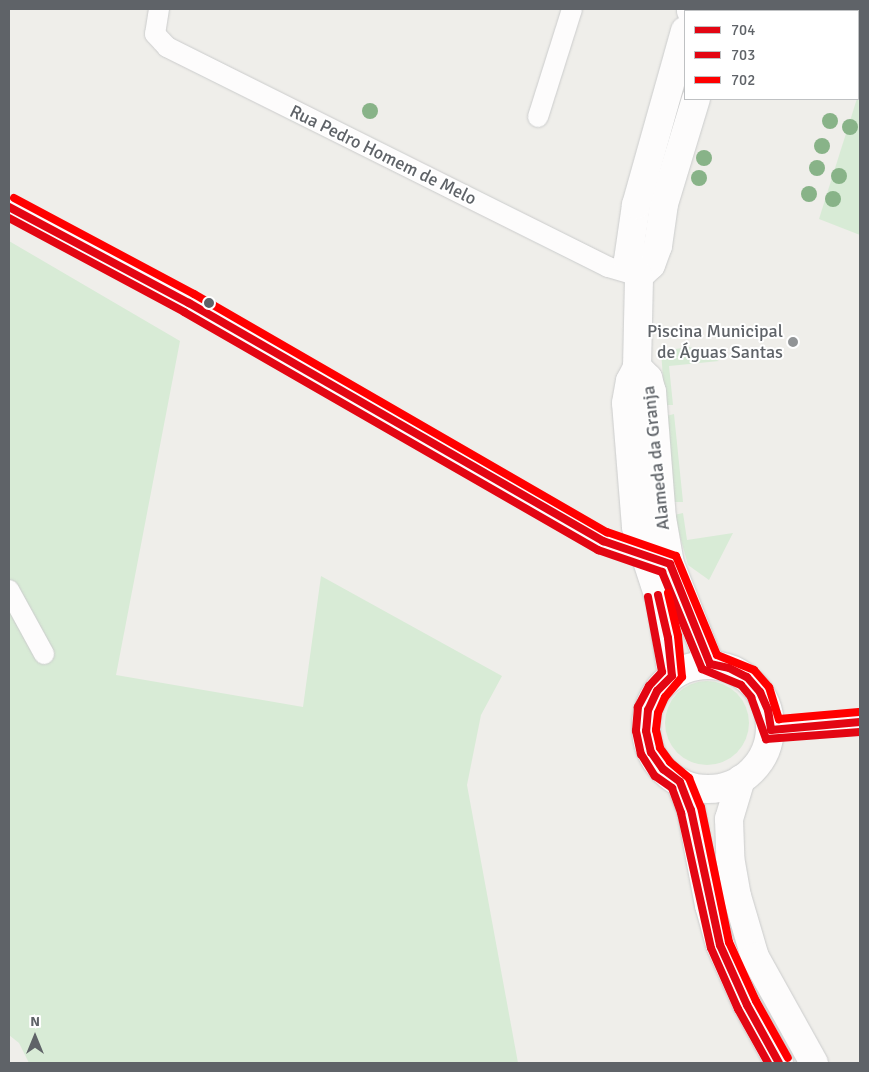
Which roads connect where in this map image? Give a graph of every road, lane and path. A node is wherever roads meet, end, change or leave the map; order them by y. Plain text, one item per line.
1 (159, 9) edge
2 (572, 9) edge
3 (684, 35) edge
4 (696, 100) edge
5 (538, 117) dead end
6 (9, 207) edge
7 (639, 276) junction
8 (638, 367) junction
9 (643, 556) junction
10 (670, 564) junction
11 (9, 590) edge
12 (44, 654) dead end
13 (710, 664) junction
14 (672, 676) junction
15 (860, 722) edge
16 (771, 730) junction
17 (741, 780) junction
18 (680, 782) junction
19 (779, 1063) edge
20 (814, 1063) edge

1 - 7 street, Rua Pedro Homem de Melo
2 - 5 street
3 - 7 street, Alameda da Granja
4 - 7 street
6 - 9 street
7 - 8 street, Alameda da Granja
8 - 9 street, Alameda da Granja
8 - 10 street, Alameda da Granja
9 - 10 street
9 - 14 street, Alameda da Granja
10 - 13 street, Alameda da Granja
11 - 12 street
13 - 14 street
13 - 16 street
14 - 18 street
15 - 16 street
16 - 17 street
17 - 18 street
17 - 20 street
18 - 19 street

